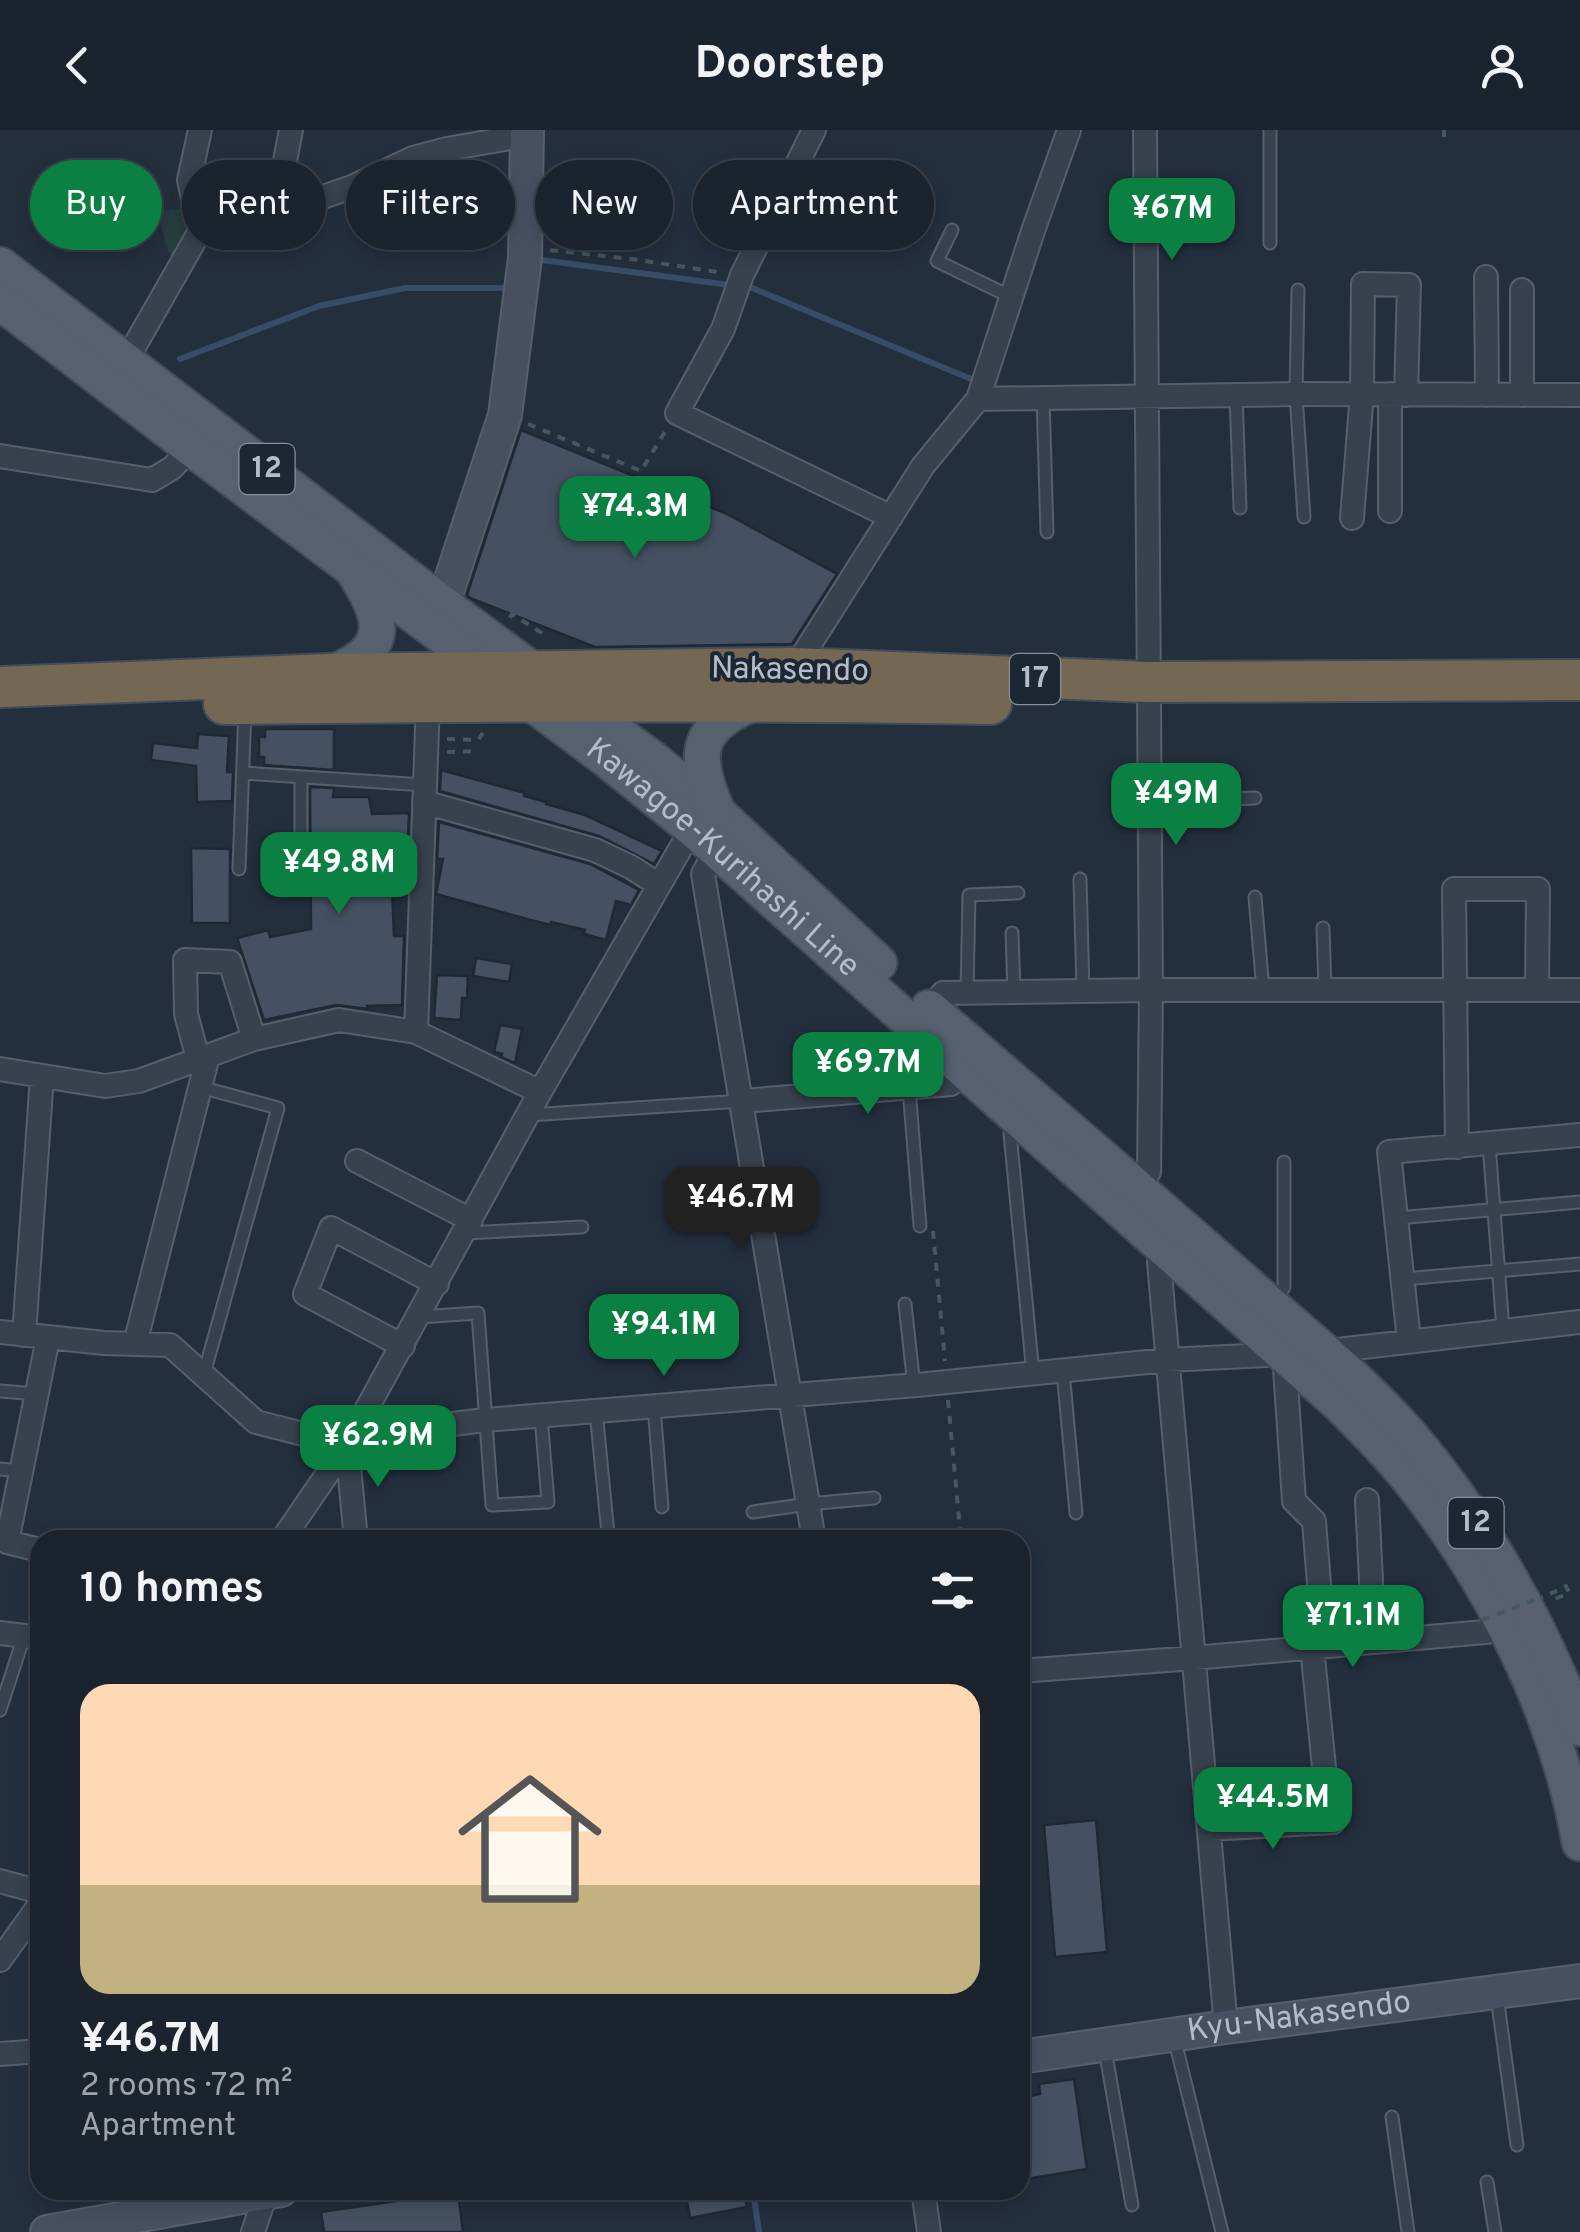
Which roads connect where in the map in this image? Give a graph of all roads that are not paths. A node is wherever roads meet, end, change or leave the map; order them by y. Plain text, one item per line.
1 (200, 130) edge
2 (291, 130) edge
3 (814, 130) edge
4 (1069, 130) edge
5 (1145, 130) edge
6 (1270, 130) edge
7 (527, 132) edge
8 (193, 160) edge
9 (285, 160) edge
10 (326, 195) edge
11 (952, 230) dead end
12 (1270, 243) dead end
13 (189, 250) edge
14 (0, 265) edge
15 (1486, 277) dead end
16 (1298, 290) dead end
17 (1522, 290) dead end
18 (1011, 297) junction
19 (0, 302) edge
20 (126, 362) junction
21 (1362, 393) junction
22 (1236, 394) junction
23 (1296, 394) junction
24 (1398, 395) junction
25 (1487, 395) junction
26 (1522, 395) junction
27 (1580, 395) edge
28 (1146, 396) junction
29 (978, 398) junction
30 (1043, 398) junction
31 (191, 448) junction
32 (0, 456) edge
33 (1240, 508) dead end
34 (1390, 511) dead end
35 (891, 517) junction
36 (1304, 517) dead end
37 (1352, 518) dead end
38 (1048, 532) dead end
39 (352, 569) junction
40 (443, 604) junction
41 (490, 672) junction
42 (330, 674) junction
43 (1580, 680) edge
44 (532, 686) junction
45 (0, 687) edge
46 (777, 690) junction
47 (1148, 694) junction
48 (575, 701) junction
49 (428, 702) junction
50 (1580, 702) edge
51 (245, 704) junction
52 (0, 707) edge
53 (242, 773) junction
54 (301, 777) junction
55 (425, 794) junction
56 (1254, 798) dead end
57 (1149, 802) junction
58 (709, 831) junction
59 (301, 856) dead end
60 (239, 869) dead end
61 (1080, 879) dead end
62 (660, 885) junction
63 (1018, 892) dead end
64 (1255, 897) dead end
65 (1323, 928) dead end
66 (1012, 933) dead end
67 (1151, 990) junction
68 (1263, 990) junction
69 (1324, 990) junction
70 (1455, 990) junction
71 (1538, 990) junction
72 (1580, 990) edge
73 (1083, 991) junction
74 (1014, 992) junction
75 (966, 993) junction
76 (930, 1008) junction
77 (416, 1032) junction
78 (254, 1039) junction
79 (203, 1058) junction
80 (0, 1069) edge
81 (964, 1070) junction
82 (42, 1076) junction
83 (200, 1087) junction
84 (909, 1088) junction
85 (540, 1092) junction
86 (742, 1101) junction
87 (528, 1115) junction
88 (1019, 1119) junction
89 (1580, 1135) edge
90 (1489, 1144) junction
91 (1457, 1147) junction
92 (357, 1162) dead end
93 (1284, 1162) dead end
94 (1138, 1186) junction
95 (1580, 1202) edge
96 (1494, 1210) junction
97 (1397, 1218) junction
98 (926, 1225) road end
99 (468, 1227) junction
100 (582, 1227) dead end
101 (1168, 1251) junction
102 (1580, 1264) edge
103 (1499, 1270) junction
104 (1402, 1279) junction
105 (437, 1284) junction
106 (906, 1304) dead end
107 (1271, 1305) junction
108 (419, 1317) junction
109 (1580, 1322) edge
110 (1504, 1330) junction
111 (0, 1332) edge
112 (24, 1336) junction
113 (48, 1338) junction
114 (1409, 1341) junction
115 (135, 1344) junction
116 (403, 1346) junction
117 (1324, 1352) junction
118 (1284, 1354) junction
119 (1167, 1360) junction
120 (1062, 1372) junction
121 (1032, 1374) junction
122 (204, 1376) junction
123 (914, 1386) junction
124 (0, 1391) edge
125 (37, 1394) junction
126 (791, 1395) junction
127 (654, 1406) junction
128 (596, 1411) junction
129 (540, 1416) junction
130 (485, 1420) junction
131 (347, 1445) junction
132 (11, 1470) edge
133 (874, 1498) dead end
134 (1367, 1500) dead end
135 (808, 1504) junction
136 (662, 1507) dead end
137 (753, 1512) dead end
138 (1076, 1514) dead end
139 (289, 1530) edge
140 (355, 1530) edge
141 (608, 1530) edge
142 (812, 1530) edge
143 (30, 1548) edge
144 (1494, 1625) junction
145 (21, 1636) edge
146 (1374, 1642) junction
147 (1318, 1646) junction
148 (1194, 1658) junction
149 (1030, 1670) edge
150 (1575, 1699) edge
151 (0, 1710) edge
152 (1326, 1788) dead end
153 (1333, 1822) dead end
154 (1209, 1830) junction
155 (1580, 1844) edge
156 (0, 1881) edge
157 (30, 1889) edge
158 (30, 1917) edge
159 (1, 1956) edge
160 (1580, 1981) edge
161 (1496, 1992) junction
162 (1226, 2027) junction
163 (1173, 2035) junction
164 (1104, 2045) junction
165 (30, 2052) edge
166 (0, 2054) edge
167 (1030, 2056) edge
168 (1392, 2118) dead end
169 (1517, 2145) dead end
170 (1487, 2182) dead end
171 (224, 2200) edge
172 (269, 2200) edge
173 (925, 2200) edge
174 (1132, 2206) dead end
175 (47, 2232) edge
176 (252, 2232) edge
177 (930, 2232) edge
178 (1222, 2232) edge
179 (1408, 2232) edge
180 (1496, 2232) edge

1 - 8 street
2 - 9 street
3 - 35 street
4 - 18 street
5 - 28 street
6 - 12 lane
7 - 10 street
7 - 40 main road
11 - 18 lane
13 - 20 street
14 - 20 main road, Kawagoe-Kurihashi Line / 12
15 - 25 street
16 - 23 lane
17 - 26 street
18 - 29 street
19 - 31 main road, 12
20 - 40 main road, Kawagoe-Kurihashi Line / 12
21 - 23 street
21 - 24 street
21 - 24 street
21 - 37 street
22 - 23 street
22 - 28 street
22 - 33 lane
23 - 36 lane
24 - 25 street
24 - 34 street
25 - 26 street
26 - 27 street
28 - 30 street
28 - 47 street
29 - 30 street
29 - 35 street
30 - 38 lane
31 - 32 street
31 - 39 main road, 12
35 - 46 street
39 - 41 main road, 12
39 - 42 main road
40 - 44 main road, Kawagoe-Kurihashi Line / 12
41 - 42 highway, Nakasendo / 17
41 - 44 highway, Nakasendo / 17
42 - 45 highway, Nakasendo / 17
43 - 47 highway, Nakasendo / 17
44 - 46 highway, Nakasendo / 17
44 - 48 highway, Nakasendo / 17
44 - 49 highway, Nakasendo / 17
44 - 58 main road, Kawagoe-Kurihashi Line / 12
46 - 47 highway, Nakasendo / 17
46 - 48 highway, Nakasendo / 17
46 - 58 main road
47 - 50 highway, Nakasendo / 17
47 - 57 street
48 - 58 main road, Kawagoe-Kurihashi Line / 12
49 - 51 highway, Nakasendo / 17
49 - 55 street
51 - 52 highway, Nakasendo / 17
51 - 53 lane
53 - 54 lane
53 - 60 lane
54 - 55 lane
54 - 59 lane
55 - 62 street
55 - 77 street
56 - 57 lane
57 - 67 street
58 - 62 street
58 - 76 main road, Kawagoe-Kurihashi Line / 12
58 - 81 main road, Kawagoe-Kurihashi Line / 12
58 - 86 street
61 - 73 lane
62 - 85 street
63 - 75 lane
64 - 68 lane
65 - 69 lane
66 - 74 lane
67 - 68 street
67 - 73 street
67 - 94 street
68 - 69 street
69 - 70 street
70 - 71 street
70 - 71 street
70 - 91 street
71 - 72 street
73 - 74 street
74 - 75 street
75 - 76 street
76 - 94 main road, Kawagoe-Kurihashi Line / 12
77 - 78 street
77 - 85 street
78 - 79 street
78 - 79 street
79 - 82 street
79 - 83 street
80 - 82 street
81 - 84 street
81 - 88 main road, Kawagoe-Kurihashi Line / 12
82 - 112 street
83 - 115 street
83 - 122 lane
84 - 86 street
84 - 98 lane
85 - 87 street
86 - 87 lane
86 - 126 street
87 - 99 street
88 - 101 main road, Kawagoe-Kurihashi Line / 12
88 - 121 lane
89 - 90 street
90 - 91 street
90 - 96 lane
91 - 97 street
92 - 99 street
93 - 107 lane
94 - 107 main road, Kawagoe-Kurihashi Line / 12
95 - 96 lane
96 - 97 lane
96 - 103 lane
97 - 104 street
99 - 100 lane
99 - 105 street
101 - 118 main road, Kawagoe-Kurihashi Line / 12
101 - 119 street
102 - 103 lane
103 - 104 lane
103 - 110 lane
104 - 114 street
105 - 108 street
105 - 116 street
106 - 123 lane
107 - 117 main road, Kawagoe-Kurihashi Line / 12
108 - 116 street
108 - 130 lane
109 - 110 street
110 - 114 street
111 - 112 street
112 - 113 street
113 - 115 street
113 - 125 street
114 - 117 street
115 - 122 street
116 - 131 street
117 - 118 street
117 - 150 main road, Kawagoe-Kurihashi Line / 12
118 - 119 street
118 - 144 main road, Kawagoe-Kurihashi Line / 12
118 - 147 street
119 - 120 street
119 - 148 street
120 - 121 street
120 - 138 lane
121 - 123 street
122 - 131 street
123 - 126 street
124 - 125 lane
125 - 132 street
126 - 127 street
126 - 135 street
127 - 128 street
127 - 136 lane
128 - 129 street
128 - 141 lane
129 - 130 street
129 - 130 lane
130 - 131 street
131 - 139 street
131 - 140 street
132 - 143 street
133 - 135 lane
134 - 146 street
135 - 137 lane
135 - 142 street
144 - 146 street
144 - 155 main road, Kawagoe-Kurihashi Line / 12
145 - 151 lane
146 - 147 street
147 - 148 street
147 - 152 street
148 - 149 street
148 - 154 street
153 - 154 street
154 - 162 street
156 - 157 street
158 - 159 street
160 - 161 main road, Kyu-Nakasendo
161 - 162 main road, Kyu-Nakasendo
161 - 169 lane
162 - 163 main road, Kyu-Nakasendo
163 - 164 main road, Kyu-Nakasendo
163 - 178 lane
164 - 167 main road, Kyu-Nakasendo
164 - 174 lane
165 - 166 street
168 - 179 lane
170 - 180 lane
171 - 175 main road
172 - 176 street
173 - 177 street

